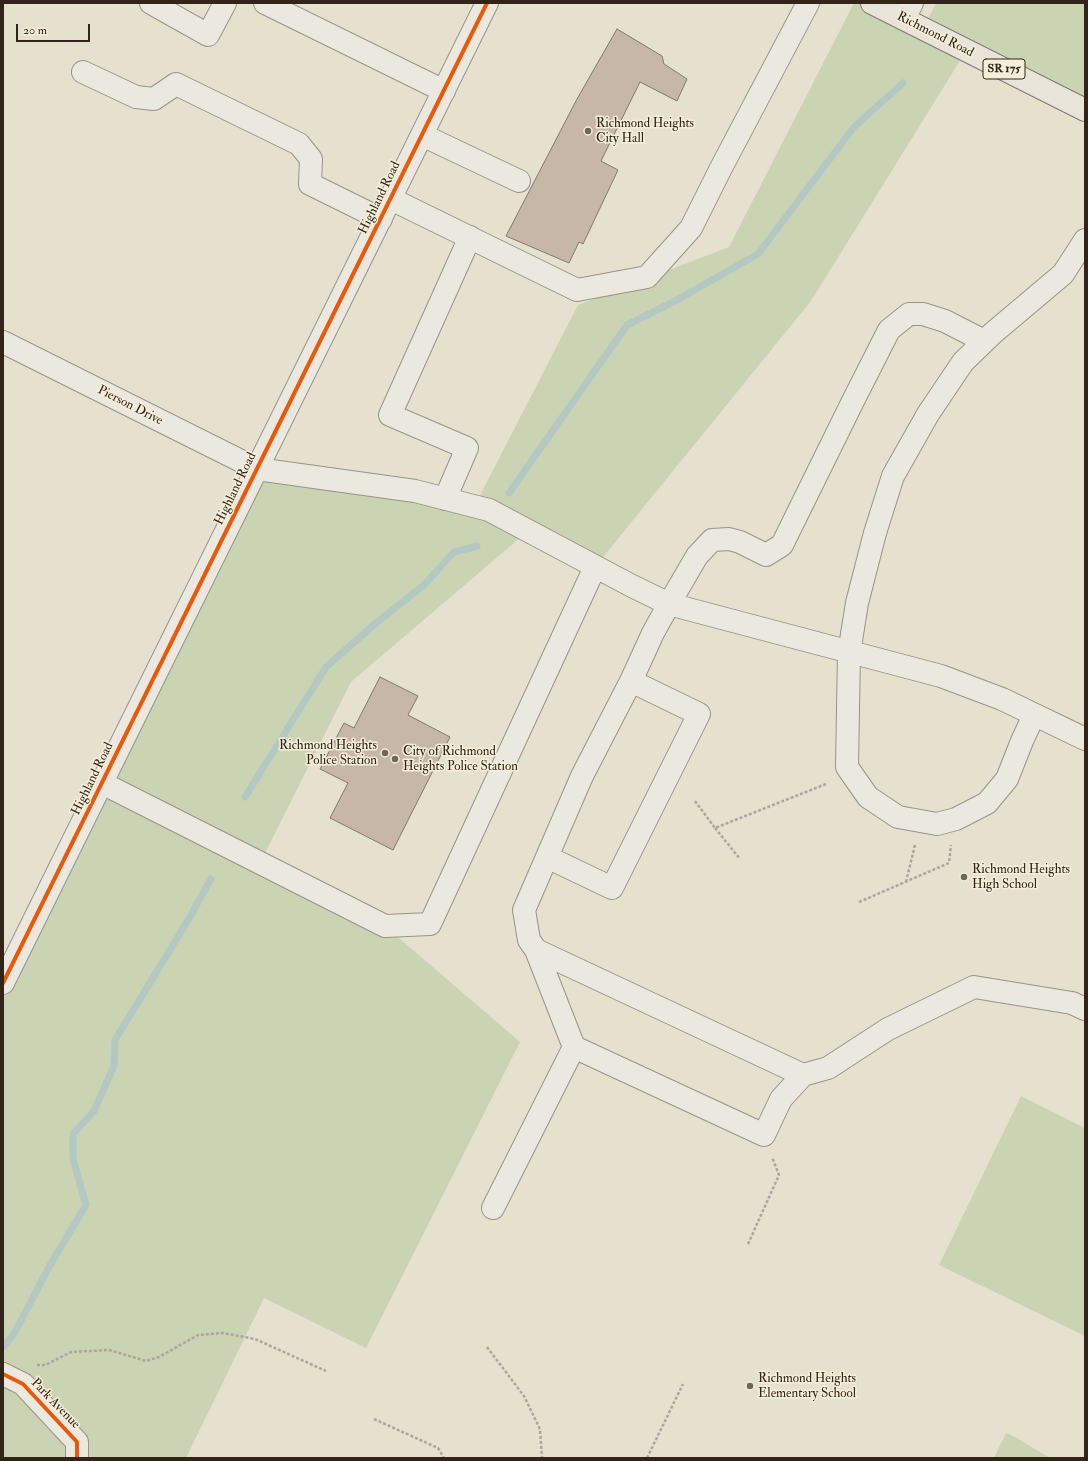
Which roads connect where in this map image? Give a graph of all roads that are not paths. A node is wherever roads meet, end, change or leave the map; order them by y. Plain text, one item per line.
1 (151, 3) edge
2 (225, 3) edge
3 (265, 3) edge
4 (487, 3) edge
5 (808, 3) edge
6 (872, 3) edge
7 (908, 11) edge
8 (83, 72) dead end
9 (444, 91) junction
10 (1085, 110) edge
11 (422, 135) junction
12 (519, 181) dead end
13 (391, 198) junction
14 (381, 219) junction
15 (470, 237) junction
16 (1085, 240) edge
17 (984, 341) junction
18 (3, 342) edge
19 (257, 469) junction
20 (445, 499) junction
21 (595, 567) junction
22 (669, 604) junction
23 (849, 653) junction
24 (632, 681) junction
25 (1034, 715) junction
26 (1085, 739) edge
27 (102, 783) junction
28 (547, 857) junction
29 (536, 950) junction
30 (3, 983) edge
31 (1085, 1009) edge
32 (574, 1047) junction
33 (803, 1076) junction
34 (493, 1208) dead end
35 (3, 1374) edge
36 (76, 1458) edge

1 - 2 street
3 - 9 street
4 - 9 street, Highland Road
5 - 15 street
6 - 7 main road, Richmond Road / SR 175
7 - 10 main road, Richmond Road / SR 175
8 - 14 street
9 - 11 street, Highland Road
11 - 12 street
11 - 13 street, Highland Road
13 - 14 street, Highland Road
13 - 15 street
14 - 19 street, Highland Road
15 - 20 street
16 - 17 street
17 - 22 street
17 - 23 street
18 - 19 street, Pierson Drive
19 - 20 street, Pierson Drive
19 - 27 street, Highland Road
20 - 21 street, Pierson Drive
21 - 22 street, Pierson Drive
21 - 27 street
22 - 23 street, Pierson Drive
22 - 24 street
23 - 25 street, Pierson Drive
23 - 25 street
24 - 28 street
24 - 28 street
25 - 26 street, Pierson Drive
27 - 30 street, Highland Road
28 - 29 street
29 - 32 street
29 - 33 street
31 - 33 street
32 - 33 street
32 - 34 street
35 - 36 street, Park Avenue

